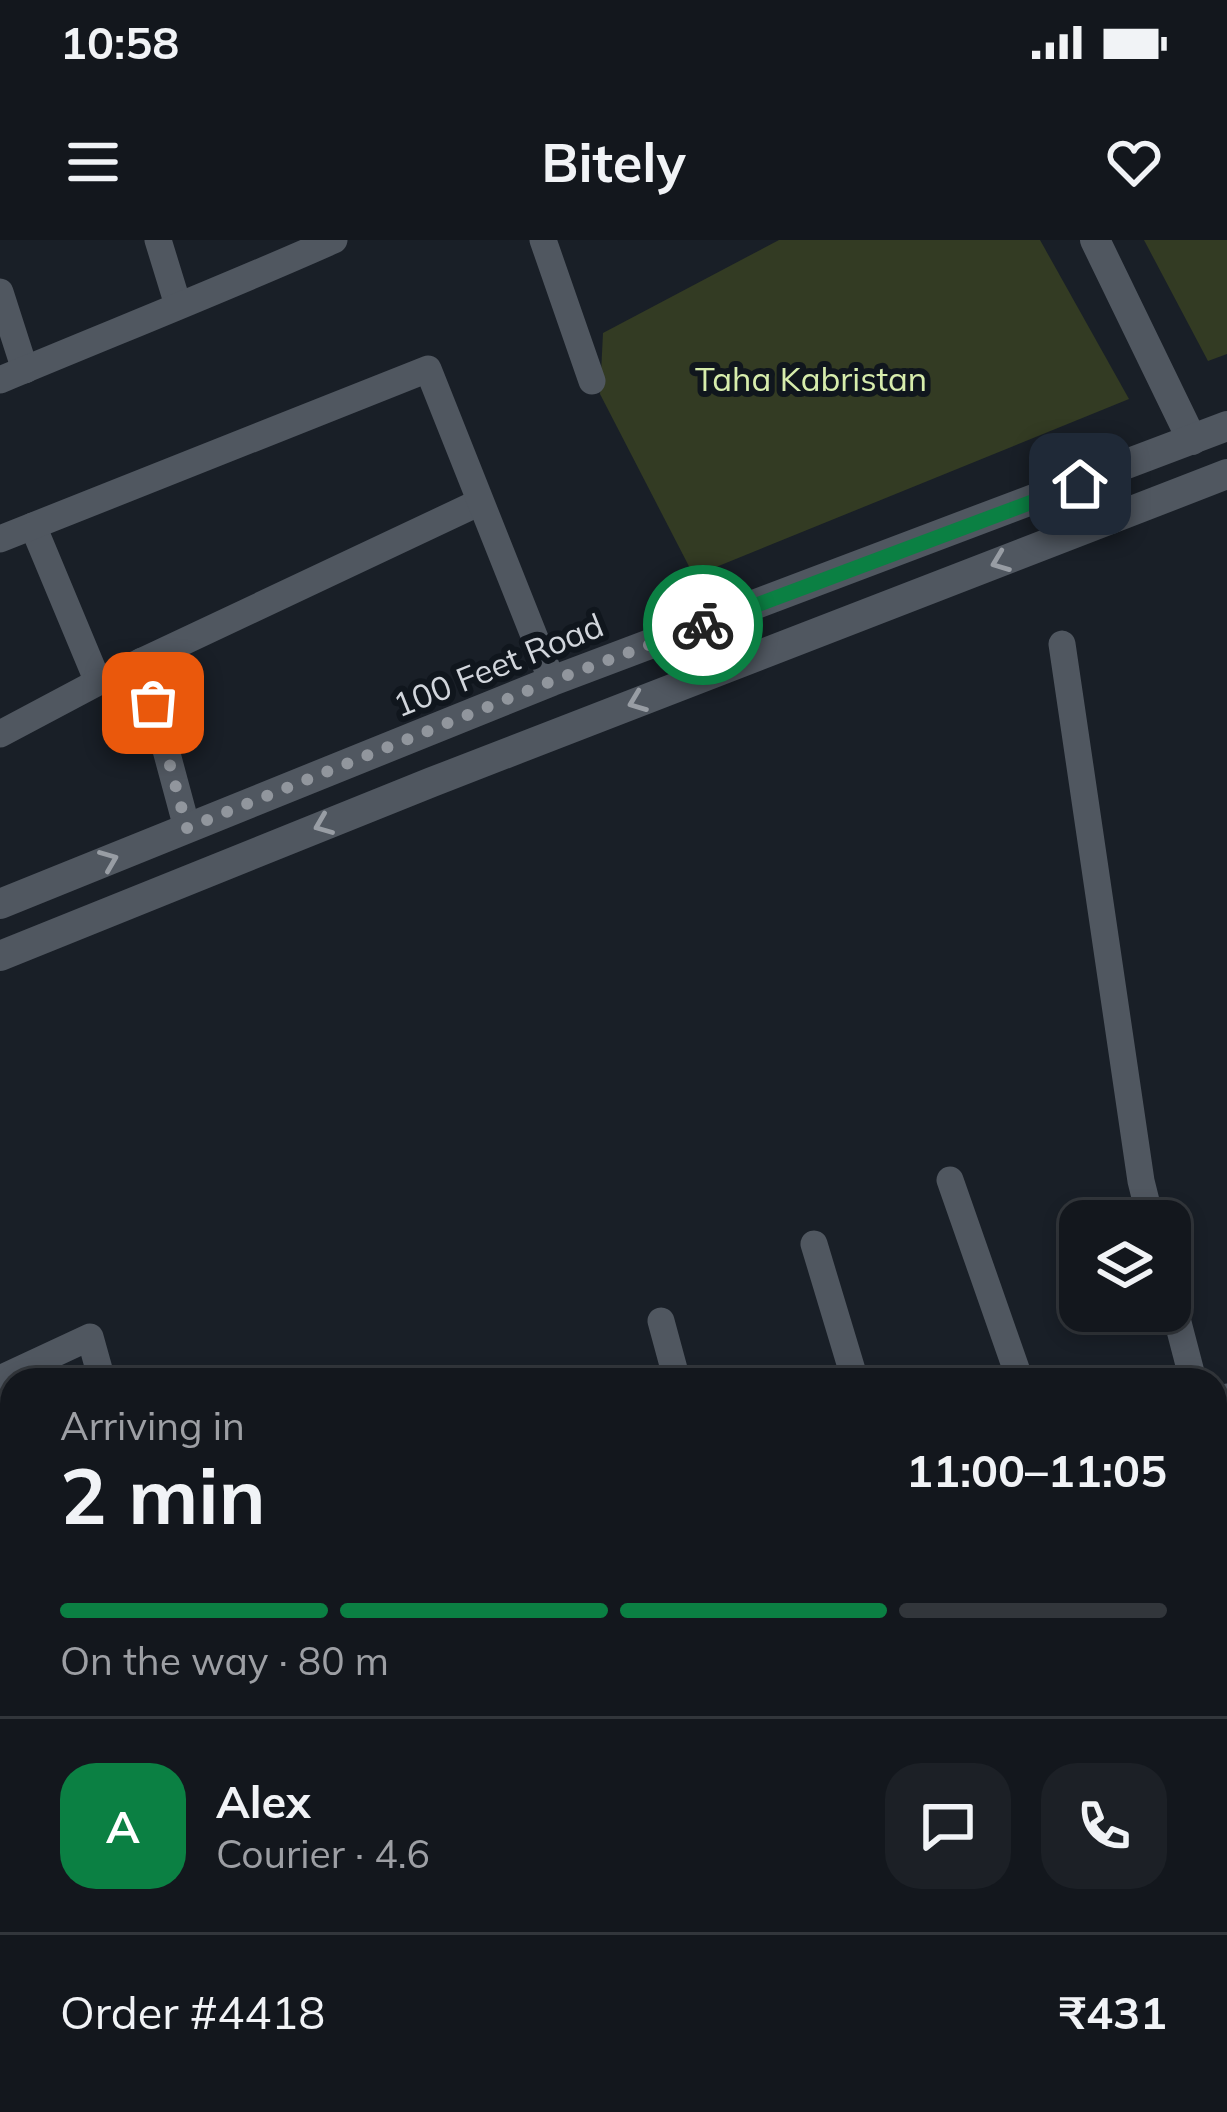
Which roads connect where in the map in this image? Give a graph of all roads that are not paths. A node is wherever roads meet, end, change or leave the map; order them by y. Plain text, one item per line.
1 (158, 240) edge
2 (334, 240) edge
3 (543, 240) edge
4 (1095, 240) edge
5 (0, 292) edge
6 (178, 305) junction
7 (12, 375) edge
8 (592, 381) dead end
9 (1227, 426) edge
10 (1192, 440) junction
11 (1227, 474) edge
12 (480, 502) junction
13 (33, 526) junction
14 (0, 539) edge
15 (1062, 644) dead end
16 (142, 661) junction
17 (552, 681) junction
18 (98, 682) junction
19 (0, 734) edge
20 (187, 828) junction
21 (0, 904) edge
22 (0, 956) edge
23 (950, 1180) dead end
24 (1146, 1200) edge
25 (814, 1244) dead end
26 (661, 1321) dead end
27 (1180, 1332) edge
28 (24, 1368) edge
29 (99, 1368) edge
30 (674, 1368) edge
31 (851, 1368) edge
32 (1016, 1368) edge
33 (1190, 1368) edge

1 - 6 street
2 - 6 street
3 - 8 street
4 - 10 main road
5 - 7 street
6 - 7 street
9 - 10 main road, 100 Feet Road
10 - 17 main road, 100 Feet Road
11 -> 22 main road
12 - 13 street
12 - 16 street
12 - 17 street
13 - 14 street
13 - 18 street
15 - 24 street
16 - 18 street
16 - 20 street
17 - 20 main road, 100 Feet Road
18 - 19 street
21 -> 20 main road, 100 Feet Road
23 - 32 street
25 - 31 street
26 - 30 street
27 - 33 street
28 - 29 street

